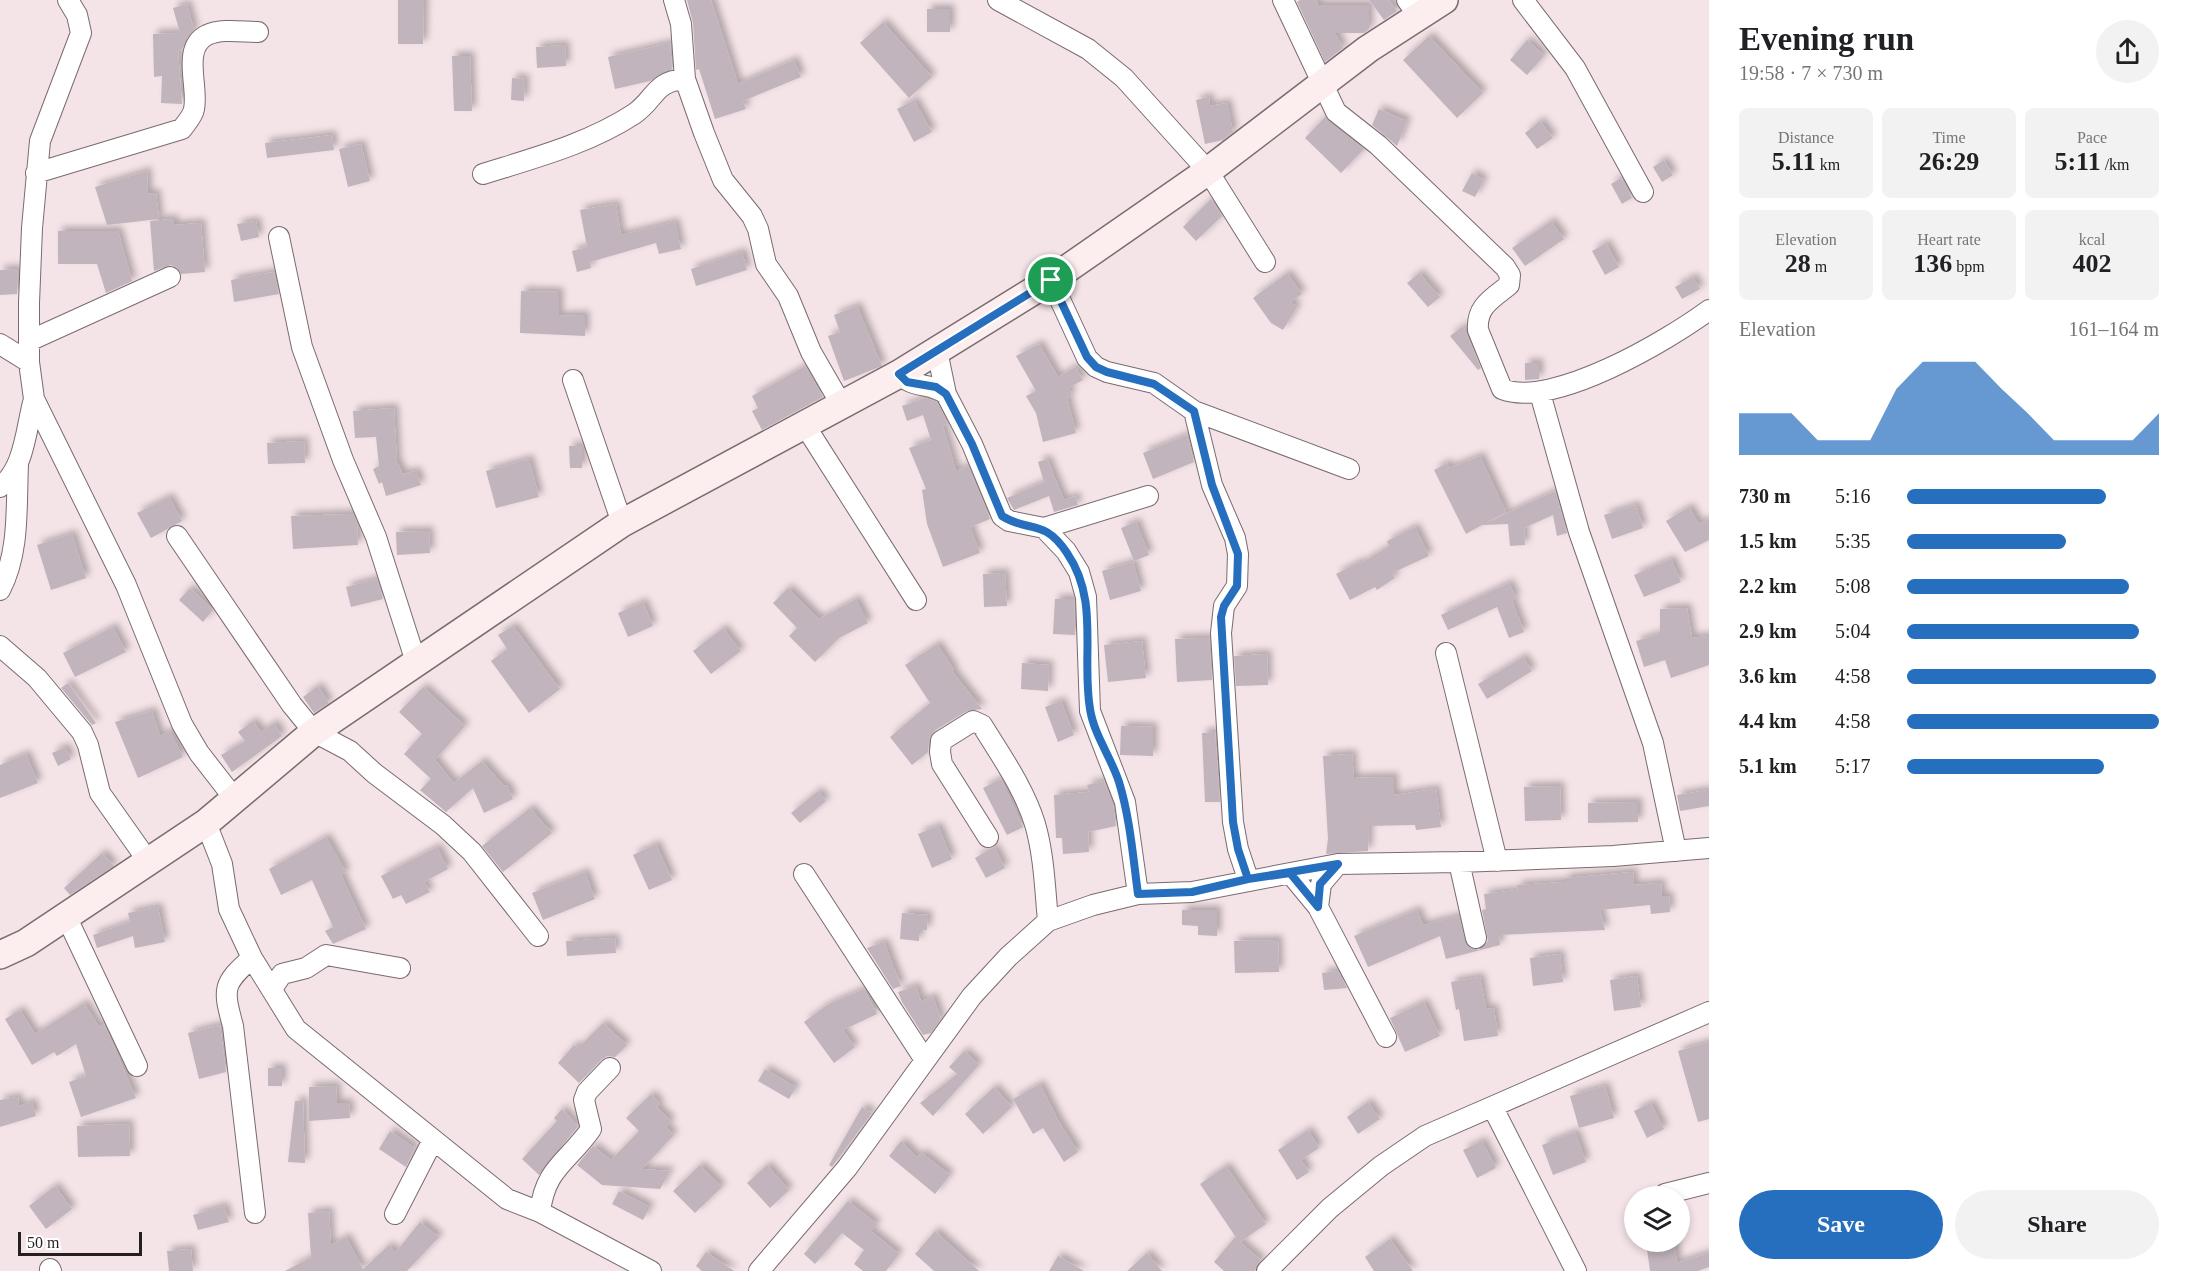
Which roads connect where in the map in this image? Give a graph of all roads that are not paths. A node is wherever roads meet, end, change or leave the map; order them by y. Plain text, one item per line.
1 (68, 0) edge
2 (674, 0) edge
3 (998, 0) edge
4 (1283, 0) edge
5 (1444, 0) edge
6 (1523, 0) edge
7 (1413, 9) edge
8 (258, 32) dead end
9 (685, 80) junction
10 (1323, 82) junction
11 (1208, 171) junction
12 (36, 173) junction
13 (483, 174) dead end
14 (1643, 192) dead end
15 (279, 237) dead end
16 (1264, 262) dead end
17 (170, 277) dead end
18 (1051, 280) junction
19 (1709, 310) edge
20 (29, 341) junction
21 (0, 344) edge
22 (937, 351) junction
23 (28, 362) junction
24 (899, 374) junction
25 (573, 380) dead end
26 (1540, 393) junction
27 (946, 394) junction
28 (34, 399) junction
29 (842, 405) junction
30 (1194, 411) junction
31 (804, 424) junction
32 (18, 464) junction
33 (1349, 469) dead end
34 (0, 487) edge
35 (1148, 496) dead end
36 (622, 523) junction
37 (1044, 528) junction
38 (177, 536) dead end
39 (0, 590) edge
40 (916, 600) dead end
41 (0, 646) edge
42 (1446, 653) dead end
43 (416, 662) junction
44 (314, 732) junction
45 (234, 798) junction
46 (206, 823) junction
47 (988, 837) dead end
48 (1709, 848) edge
49 (1676, 851) junction
50 (148, 861) junction
51 (1497, 861) junction
52 (1459, 862) junction
53 (1338, 864) junction
54 (1290, 873) junction
55 (804, 874) dead end
56 (1248, 879) junction
57 (1138, 894) junction
58 (1318, 907) junction
59 (66, 916) junction
60 (1048, 921) junction
61 (538, 936) dead end
62 (1476, 938) dead end
63 (0, 956) edge
64 (252, 958) junction
65 (400, 968) dead end
66 (272, 989) junction
67 (1709, 1012) edge
68 (1386, 1037) dead end
69 (925, 1060) junction
70 (137, 1066) dead end
71 (610, 1068) dead end
72 (1493, 1108) junction
73 (434, 1140) junction
74 (1709, 1183) edge
75 (1690, 1188) edge
76 (540, 1212) junction
77 (255, 1213) dead end
78 (395, 1214) dead end
79 (651, 1271) edge
80 (759, 1271) edge
81 (1267, 1271) edge
82 (1576, 1271) edge

1 - 12 street
2 - 9 street
3 - 11 street
4 - 10 street
5 - 7 street
6 - 14 street
7 - 10 street
8 - 12 street
9 - 13 street
9 - 29 street
10 - 11 street
10 - 26 street
11 - 16 street
11 - 18 street
12 - 20 street
15 - 43 street
17 - 20 street
18 - 22 street
18 - 30 street
19 - 26 street
20 - 23 street
21 - 23 street
22 - 24 street
22 - 27 street
23 - 28 street
24 - 27 street
24 - 29 street
25 - 36 street
26 - 49 street
27 - 37 street
28 - 32 street
28 - 45 street
29 - 31 street
30 - 33 street
30 - 56 street
31 - 36 street
31 - 40 street
32 - 34 street
32 - 39 street
35 - 37 street
36 - 43 street
37 - 57 street
38 - 44 street
41 - 50 street
42 - 51 street
43 - 44 street
44 - 45 street
44 - 61 street
45 - 46 street
46 - 50 street
46 - 64 street
47 - 60 street
48 - 49 street
49 - 51 street
50 - 59 street
51 - 52 street
52 - 53 street
52 - 62 street
53 - 54 street
53 - 58 street
54 - 56 street
54 - 58 street
55 - 69 street
56 - 57 street
57 - 60 street
58 - 68 street
59 - 63 street
59 - 70 street
60 - 69 street
64 - 66 street
64 - 77 street
65 - 66 street
66 - 73 street
67 - 72 street
69 - 80 street
71 - 76 street
72 - 81 street
72 - 82 street
73 - 76 street
73 - 78 street
74 - 75 street
76 - 79 street

